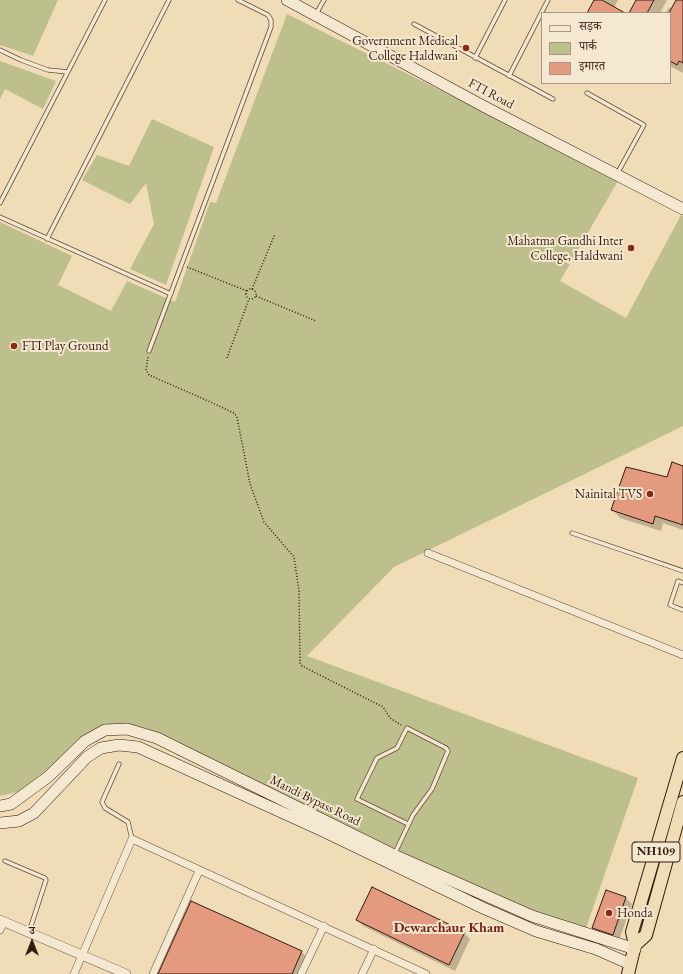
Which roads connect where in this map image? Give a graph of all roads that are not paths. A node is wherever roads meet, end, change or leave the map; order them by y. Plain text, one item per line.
1 (105, 0) edge
2 (169, 0) edge
3 (238, 0) edge
4 (287, 0) edge
5 (324, 0) edge
6 (505, 0) edge
7 (548, 0) edge
8 (541, 12) edge
9 (541, 13) edge
10 (316, 15) junction
11 (538, 18) junction
12 (541, 20) edge
13 (414, 24) dead end
14 (0, 50) edge
15 (475, 58) junction
16 (68, 72) junction
17 (509, 76) junction
18 (587, 93) dead end
19 (553, 99) dead end
20 (617, 175) junction
21 (0, 203) edge
22 (683, 209) edge
23 (0, 217) edge
24 (47, 239) junction
25 (170, 294) junction
26 (149, 351) road end
27 (572, 533) dead end
28 (428, 553) dead end
29 (683, 571) edge
30 (683, 583) edge
31 (683, 610) edge
32 (683, 655) edge
33 (683, 758) edge
34 (119, 764) dead end
35 (683, 802) edge
36 (0, 806) edge
37 (0, 823) edge
38 (408, 824) junction
39 (132, 839) junction
40 (394, 855) junction
41 (5, 861) dead end
42 (199, 871) junction
43 (1, 924) edge
44 (324, 926) junction
45 (29, 932) junction
46 (635, 947) junction
47 (374, 948) junction
48 (83, 954) junction
49 (629, 969) edge
50 (74, 974) edge
51 (126, 974) edge
52 (153, 974) edge
53 (301, 974) edge
54 (362, 974) edge
55 (426, 974) edge

1 - 16 lane
2 - 24 lane
3 - 25 lane
4 - 10 main road, FTI Road
5 - 10 lane
6 - 15 lane
7 - 8 lane
9 - 11 lane
10 - 20 main road, FTI Road
11 - 12 lane
11 - 17 lane
13 - 15 lane
14 - 16 lane
15 - 17 lane
16 - 21 lane
17 - 19 lane
18 - 20 lane
20 - 22 main road, FTI Road
23 - 24 lane
24 - 25 lane
25 - 26 lane
27 - 29 lane
28 - 32 street
30 - 31 lane
33 - 46 highway, NH109
34 - 39 lane
35 - 46 highway, NH109
36 - 40 main road, Mandi Bypass Road
37 - 49 main road, Mandi Bypass Road
38 - 38 lane
38 - 40 lane
39 - 42 street
39 - 48 street
40 - 46 main road, Mandi Bypass Road
41 - 45 lane
42 - 44 street
42 - 52 street
43 - 45 street
44 - 47 street
44 - 53 street
45 - 48 street
46 - 49 highway, NH109
47 - 54 street
47 - 55 street
48 - 50 street
48 - 51 street

